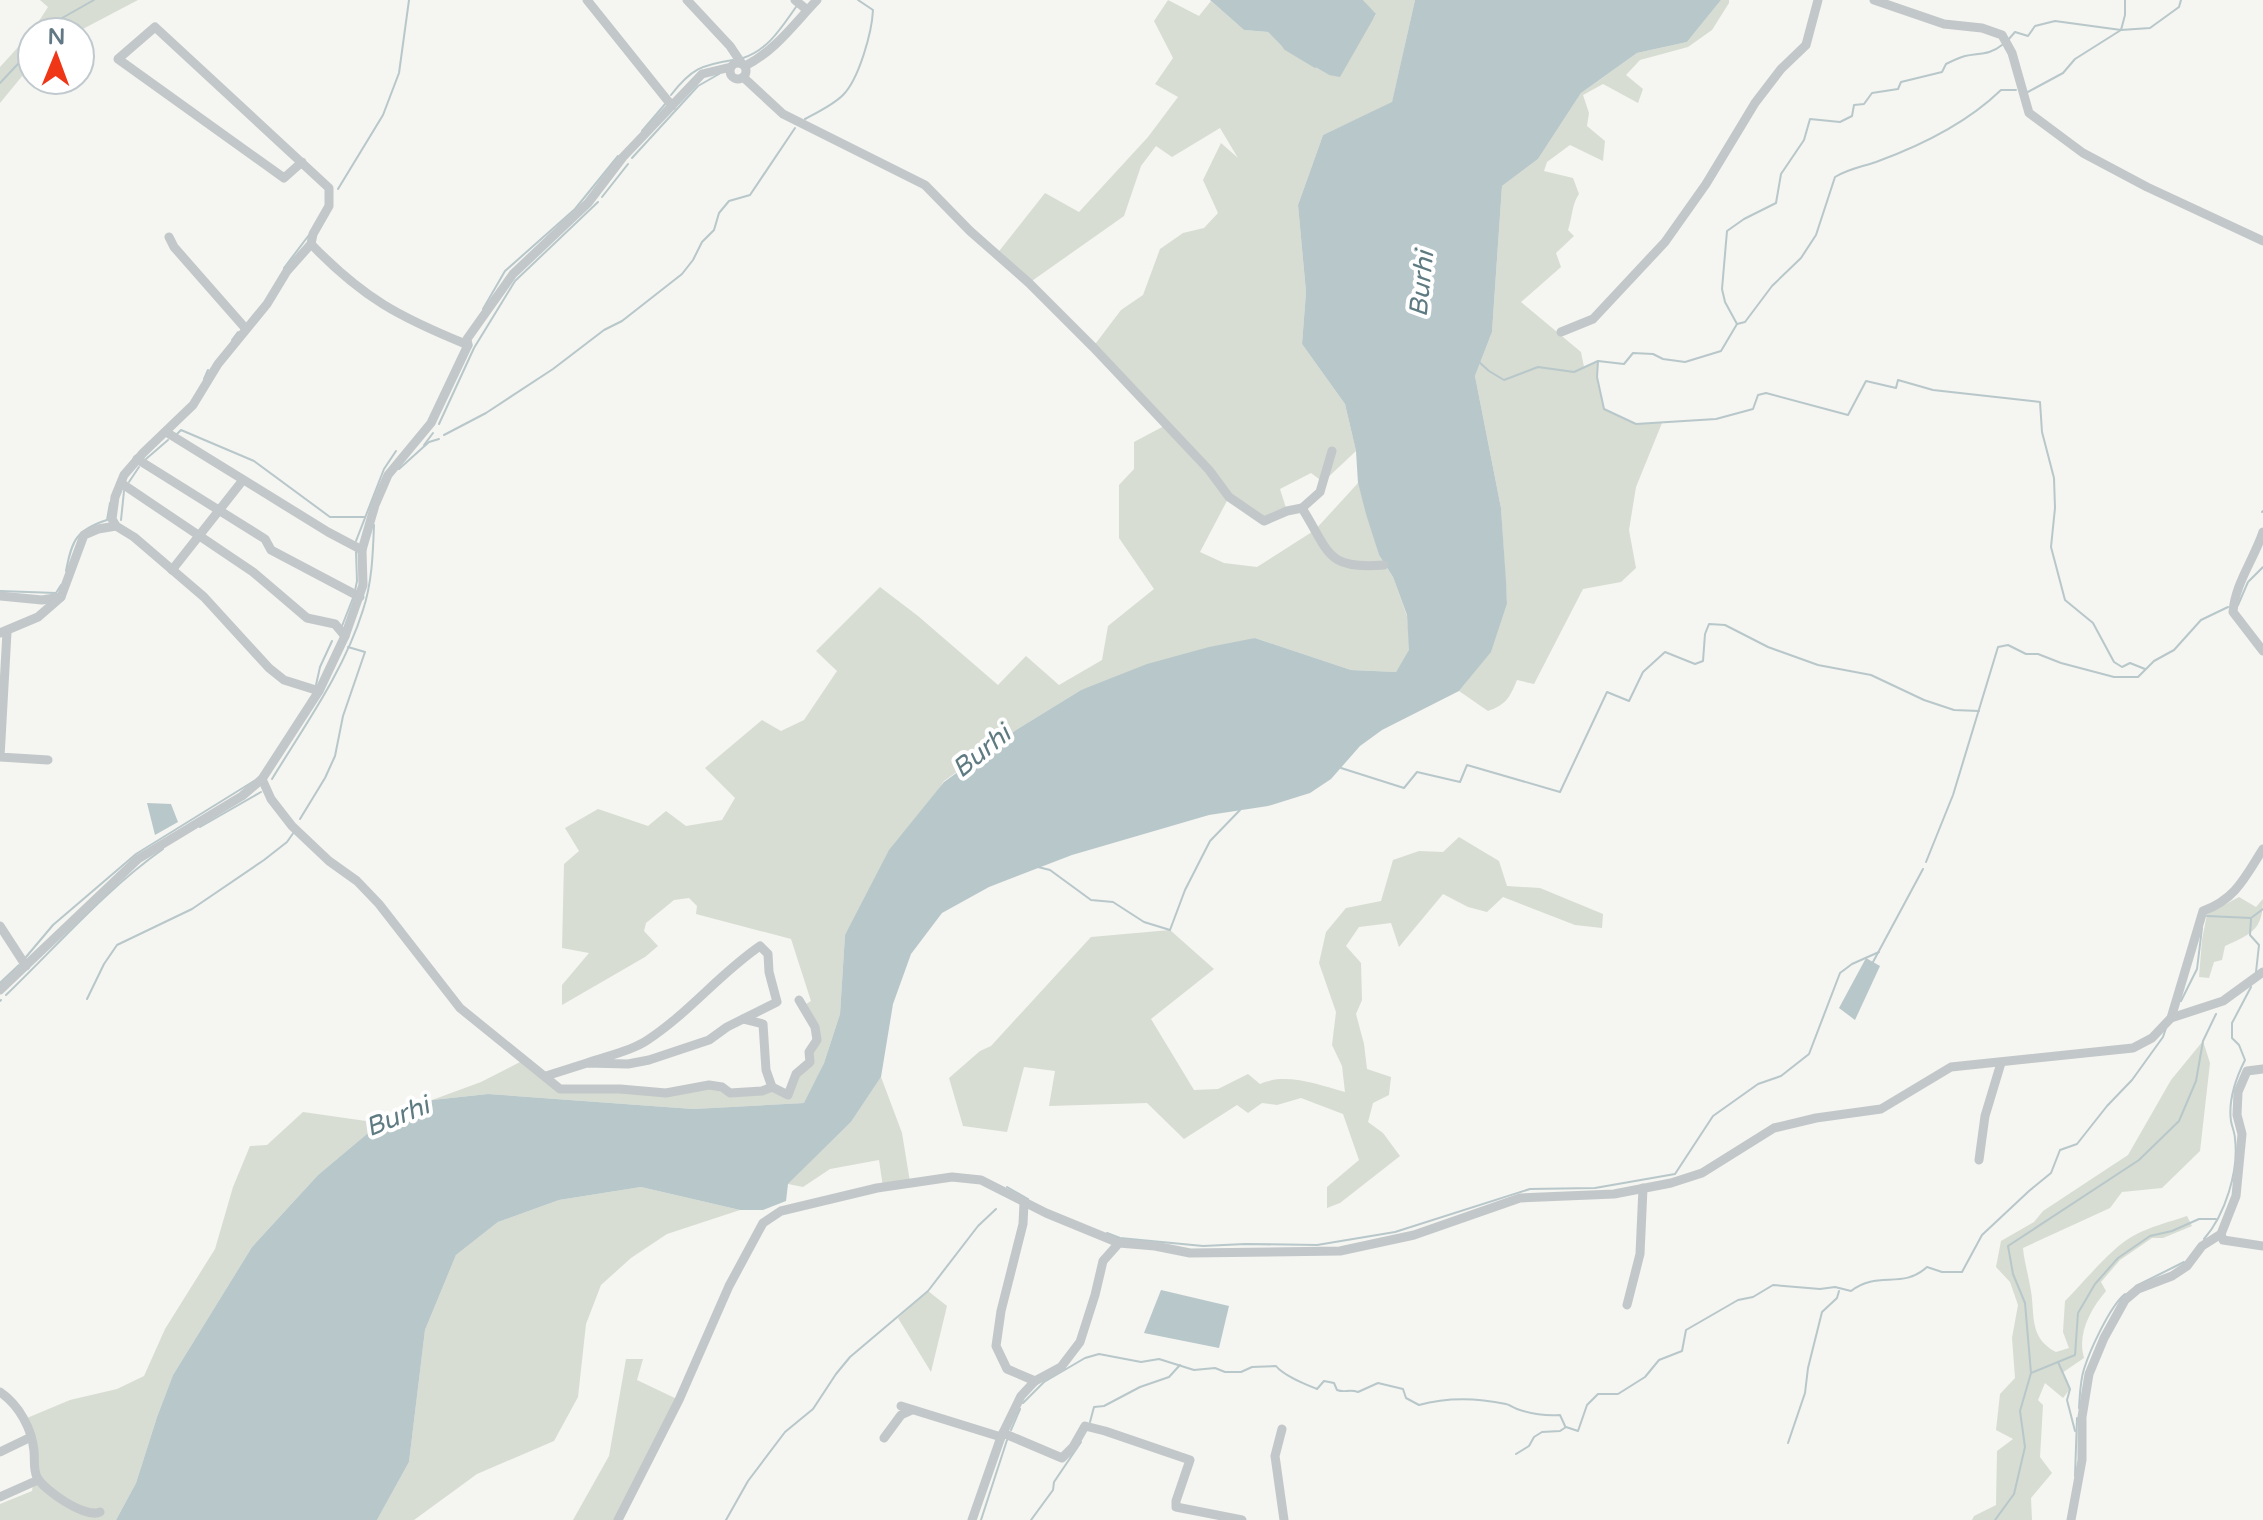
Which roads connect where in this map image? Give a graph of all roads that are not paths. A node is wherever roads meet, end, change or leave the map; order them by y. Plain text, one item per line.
1 (587, 0) edge
2 (687, 0) edge
3 (795, 0) edge
4 (817, 0) edge
5 (1818, 0) edge
6 (1874, 0) edge
7 (806, 9) junction
8 (744, 65) junction
9 (731, 67) junction
10 (743, 77) junction
11 (672, 106) junction
12 (302, 162) junction
13 (169, 237) dead end
14 (2263, 241) edge
15 (311, 244) junction
16 (246, 329) junction
17 (1561, 332) dead end
18 (468, 345) junction
19 (166, 432) junction
20 (1332, 451) dead end
21 (137, 459) junction
22 (243, 480) junction
23 (121, 483) junction
24 (1302, 508) junction
25 (220, 510) junction
26 (116, 526) junction
27 (2263, 532) edge
28 (200, 538) junction
29 (362, 550) junction
30 (1384, 565) dead end
31 (172, 570) junction
32 (0, 596) edge
33 (61, 597) junction
34 (360, 597) junction
35 (3, 632) edge
36 (345, 636) junction
37 (2263, 651) edge
38 (319, 691) junction
39 (48, 760) dead end
40 (262, 779) junction
41 (2263, 849) edge
42 (0, 926) edge
43 (26, 966) junction
44 (2263, 972) edge
45 (0, 990) edge
46 (799, 1000) dead end
47 (2171, 1018) junction
48 (743, 1019) junction
49 (587, 1063) junction
50 (2001, 1063) junction
51 (2263, 1069) edge
52 (546, 1076) junction
53 (772, 1087) junction
54 (1979, 1160) dead end
55 (1643, 1188) junction
56 (1024, 1203) junction
57 (2221, 1234) junction
58 (1119, 1243) junction
59 (2263, 1246) edge
60 (1627, 1305) dead end
61 (1035, 1381) junction
62 (0, 1392) edge
63 (901, 1406) dead end
64 (912, 1410) junction
65 (1282, 1429) dead end
66 (1002, 1435) junction
67 (31, 1437) junction
68 (884, 1438) dead end
69 (0, 1452) edge
70 (38, 1480) junction
71 (0, 1497) edge
72 (100, 1512) dead end
73 (618, 1520) edge
74 (972, 1520) edge
75 (1242, 1520) edge
76 (1284, 1520) edge
77 (2071, 1520) edge

1 - 11 street
2 - 8 street
3 - 7 street
4 - 7 street
5 - 17 street
6 - 14 street
7 - 8 street
8 - 9 street
8 - 10 street
9 - 10 street
9 - 11 street
10 - 24 street
11 - 18 street
12 - 12 street
12 - 15 street
13 - 16 street
15 - 16 street
15 - 18 street
16 - 19 street
18 - 29 street
19 - 21 street
19 - 22 street
20 - 24 street
21 - 23 street
21 - 25 street
22 - 25 street
22 - 29 street
23 - 26 street
23 - 28 street
24 - 30 street
25 - 28 street
25 - 34 street
26 - 31 street
26 - 33 street
27 - 37 street
28 - 31 street
28 - 36 street
29 - 34 street
31 - 38 street
32 - 33 street
33 - 35 street
34 - 36 street
35 - 39 street
36 - 38 street
38 - 40 street
40 - 43 street
40 - 52 street
41 - 47 street
42 - 43 street
43 - 45 street
44 - 47 street
46 - 53 street
47 - 50 street
48 - 49 street
48 - 49 street
48 - 53 street
49 - 52 street
50 - 54 street
50 - 55 street
51 - 57 street
52 - 53 street
55 - 58 street
55 - 60 street
56 - 58 street
56 - 61 street
56 - 73 street
57 - 59 street
57 - 77 street
58 - 61 street
61 - 66 street
62 - 67 street
63 - 64 street
64 - 66 street
64 - 68 street
65 - 76 street
66 - 74 street
66 - 75 street
67 - 69 street
67 - 70 street
70 - 71 street
70 - 72 street

